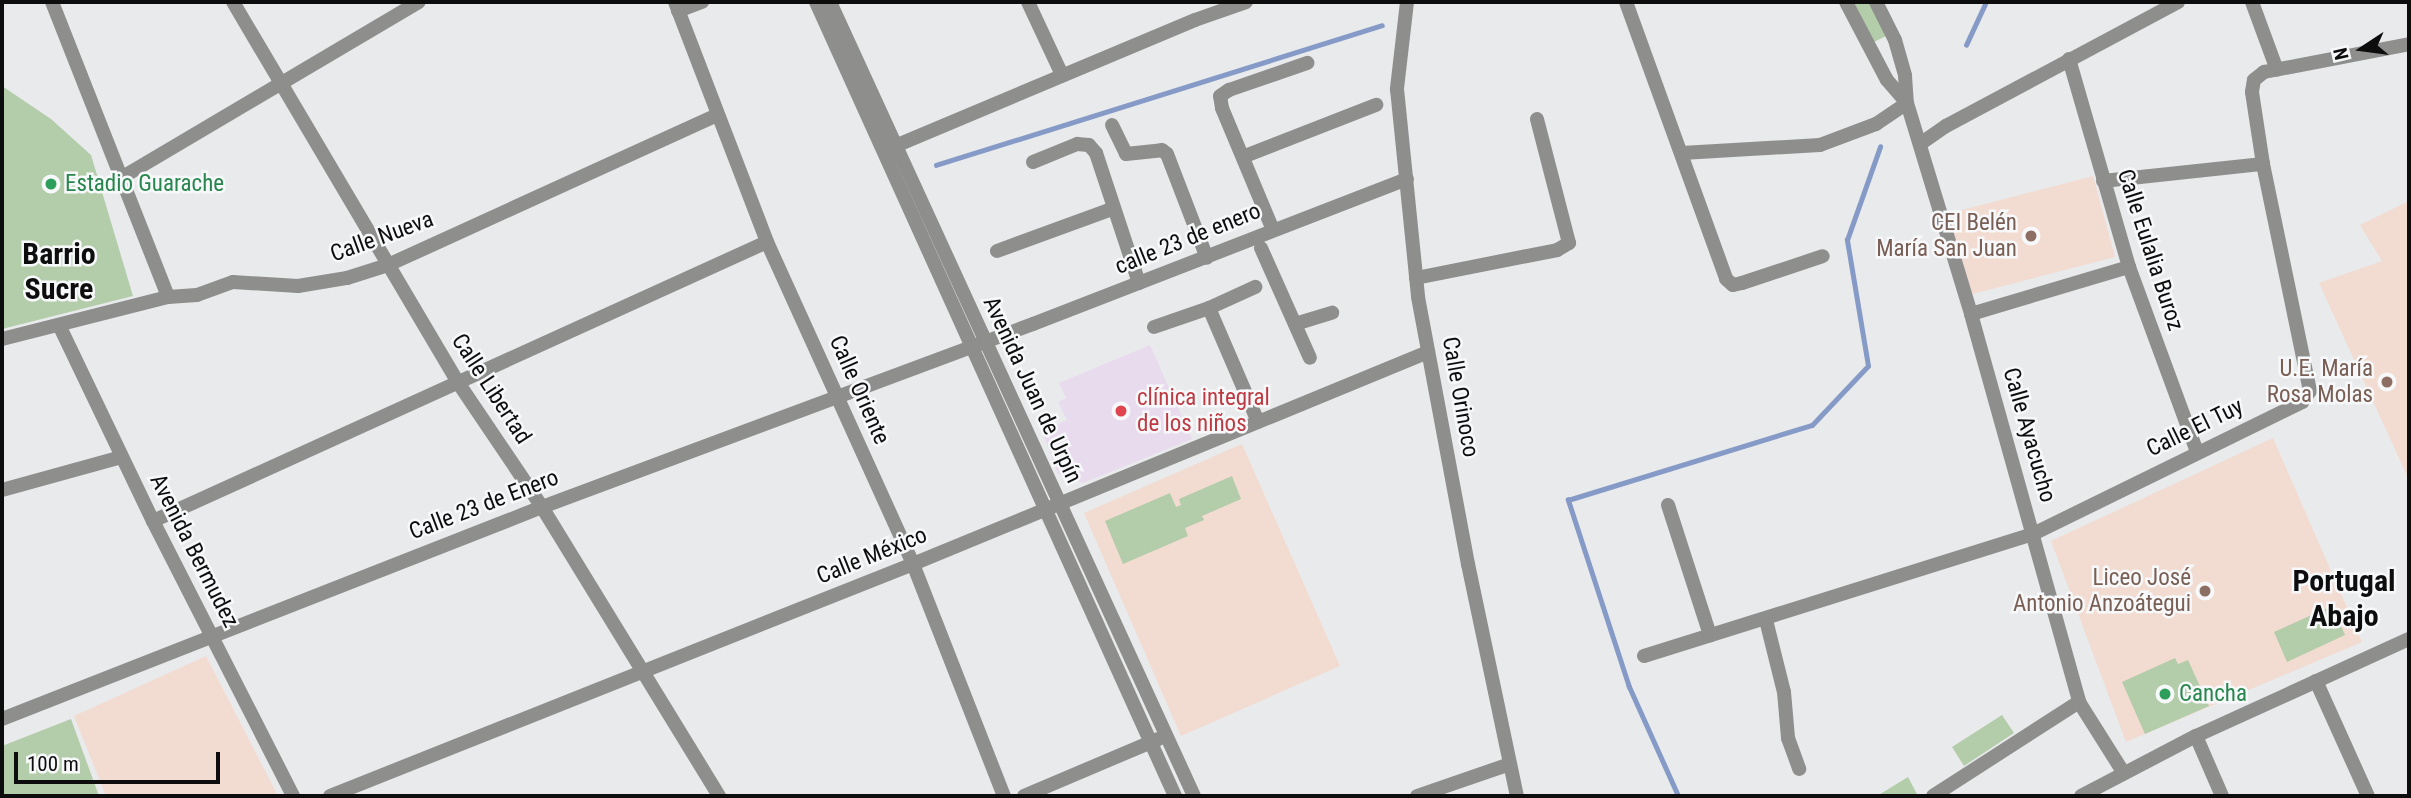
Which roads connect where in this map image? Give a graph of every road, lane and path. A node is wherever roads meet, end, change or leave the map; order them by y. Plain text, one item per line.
1 (52, 2) edge
2 (233, 2) edge
3 (419, 2) edge
4 (702, 2) edge
5 (816, 2) edge
6 (830, 2) edge
7 (1028, 2) edge
8 (1246, 2) edge
9 (1407, 2) edge
10 (1626, 2) edge
11 (1846, 2) edge
12 (1876, 2) edge
13 (2178, 2) edge
14 (2252, 2) edge
15 (677, 6) edge
16 (2409, 44) edge
17 (2069, 59) junction
18 (1307, 63) dead end
19 (2277, 69) junction
20 (1062, 75) junction
21 (281, 83) junction
22 (1907, 103) junction
23 (1376, 105) dead end
24 (717, 115) junction
25 (1537, 119) dead end
26 (1112, 125) dead end
27 (1920, 144) junction
28 (890, 148) junction
29 (1682, 153) junction
30 (1244, 156) junction
31 (1033, 162) dead end
32 (2263, 164) junction
33 (121, 178) junction
34 (1407, 179) junction
35 (2103, 181) junction
36 (1112, 209) junction
37 (1273, 230) junction
38 (767, 242) junction
39 (1261, 248) dead end
40 (997, 251) dead end
41 (1824, 256) dead end
42 (1207, 258) junction
43 (388, 265) junction
44 (2129, 267) junction
45 (1416, 278) junction
46 (1139, 284) junction
47 (1255, 287) dead end
48 (168, 297) junction
49 (1209, 308) junction
50 (1332, 313) dead end
51 (1970, 314) junction
52 (1295, 324) junction
53 (59, 325) junction
54 (1154, 327) dead end
55 (2, 339) edge
56 (986, 342) junction
57 (971, 347) junction
58 (1429, 352) junction
59 (1310, 358) dead end
60 (457, 381) junction
61 (837, 395) junction
62 (1258, 422) junction
63 (2197, 452) junction
64 (122, 457) junction
65 (2, 490) edge
66 (1668, 505) dead end
67 (1053, 506) junction
68 (542, 507) junction
69 (153, 521) junction
70 (2033, 534) junction
71 (913, 564) junction
72 (1766, 620) junction
73 (1710, 635) junction
74 (211, 636) junction
75 (2409, 639) edge
76 (1644, 656) dead end
77 (645, 672) junction
78 (2316, 681) junction
79 (2079, 702) junction
80 (2, 719) edge
81 (1167, 736) junction
82 (2196, 736) junction
83 (1152, 743) junction
84 (1178, 763) junction
85 (1510, 764) junction
86 (1799, 769) dead end
87 (2123, 772) junction
88 (293, 796) edge
89 (330, 796) edge
90 (719, 796) edge
91 (1004, 796) edge
92 (1024, 796) edge
93 (1175, 796) edge
94 (1194, 796) edge
95 (1203, 796) edge
96 (1417, 796) edge
97 (1517, 796) edge
98 (1933, 796) edge
99 (2081, 796) edge
100 (2222, 796) edge
101 (2368, 796) edge

1 - 33 street
2 - 21 street, Calle Libertad
3 - 21 street
4 - 15 street
5 - 28 street, Avenida Juan de Urpín
6 - 28 street, Avenida Juan de Urpín
7 - 20 street
8 - 20 street
9 - 34 street, Calle Orinoco
10 - 29 street
11 - 22 street
12 - 22 street
13 - 17 street
14 - 19 street
15 - 24 street, Calle Oriente
16 - 19 street, Calle El Tuy
17 - 27 street
17 - 35 street, Calle Eulalia Buroz
18 - 30 street
19 - 32 street, Calle El Tuy
20 - 28 street
21 - 33 street
21 - 43 street, Calle Libertad
22 - 27 street, Calle Ayacucho
22 - 29 street
23 - 30 street
24 - 38 street, Calle Oriente
24 - 43 street, Calle Nueva
25 - 45 street
26 - 42 street
27 - 51 street, Calle Ayacucho
28 - 56 street, Avenida Juan de Urpín
28 - 57 street, Avenida Juan de Urpín
29 - 41 street
30 - 37 street
31 - 36 street
32 - 35 street
32 - 63 street, Calle El Tuy
33 - 48 street
34 - 37 street, calle 23 de enero
34 - 45 street, Calle Orinoco
35 - 44 street, Calle Eulalia Buroz
36 - 40 street
36 - 46 street
37 - 42 street, calle 23 de enero
38 - 60 street
38 - 61 street, Calle Oriente
39 - 52 street
42 - 46 street, calle 23 de enero
43 - 48 street, Calle Nueva
43 - 60 street, Calle Libertad
44 - 51 street
44 - 63 street, Calle Eulalia Buroz
45 - 58 street, Calle Orinoco
46 - 56 street, calle 23 de enero
47 - 49 street
48 - 53 street, Calle Nueva
49 - 54 street
49 - 62 street
50 - 52 street
51 - 70 street, Calle Ayacucho
52 - 59 street
53 - 55 street, Calle Nueva
53 - 64 street, Avenida Bermudez
56 - 57 street, Calle 23 de Enero
56 - 67 street, Avenida Juan de Urpín
57 - 61 street, Calle 23 de Enero
57 - 67 street, Avenida Juan de Urpín
58 - 62 street, Calle México
58 - 85 street, Calle Orinoco
60 - 68 street, Calle Libertad
60 - 69 street
61 - 68 street, Calle 23 de Enero
61 - 71 street, Calle Oriente
62 - 67 street, Calle México
63 - 70 street, Calle El Tuy
64 - 65 street
64 - 69 street, Avenida Bermudez
66 - 73 street
67 - 71 street, Calle México
67 - 81 street, Avenida Juan de Urpín
67 - 83 street, Avenida Juan de Urpín
68 - 74 street, Calle 23 de Enero
68 - 77 street, Calle Libertad
69 - 74 street, Avenida Bermudez
70 - 72 street, Calle El Tuy
70 - 79 street, Calle Ayacucho
71 - 77 street, Calle México
71 - 91 street, Calle Oriente
72 - 73 street, Calle El Tuy
72 - 86 street
73 - 76 street, Calle El Tuy
74 - 80 street, Calle 23 de Enero
74 - 88 street, Avenida Bermudez
75 - 78 street
77 - 89 street, Calle México
77 - 90 street, Calle Libertad
78 - 82 street
78 - 101 street
79 - 87 street, Calle Ayacucho
79 - 98 street
81 - 83 street
81 - 84 street, Avenida Juan de Urpín
82 - 87 street
82 - 100 street
83 - 92 street
83 - 93 street, Avenida Juan de Urpín
84 - 94 street, Avenida Juan de Urpín
84 - 95 street
85 - 96 street
85 - 97 street, Calle Orinoco
87 - 99 street

